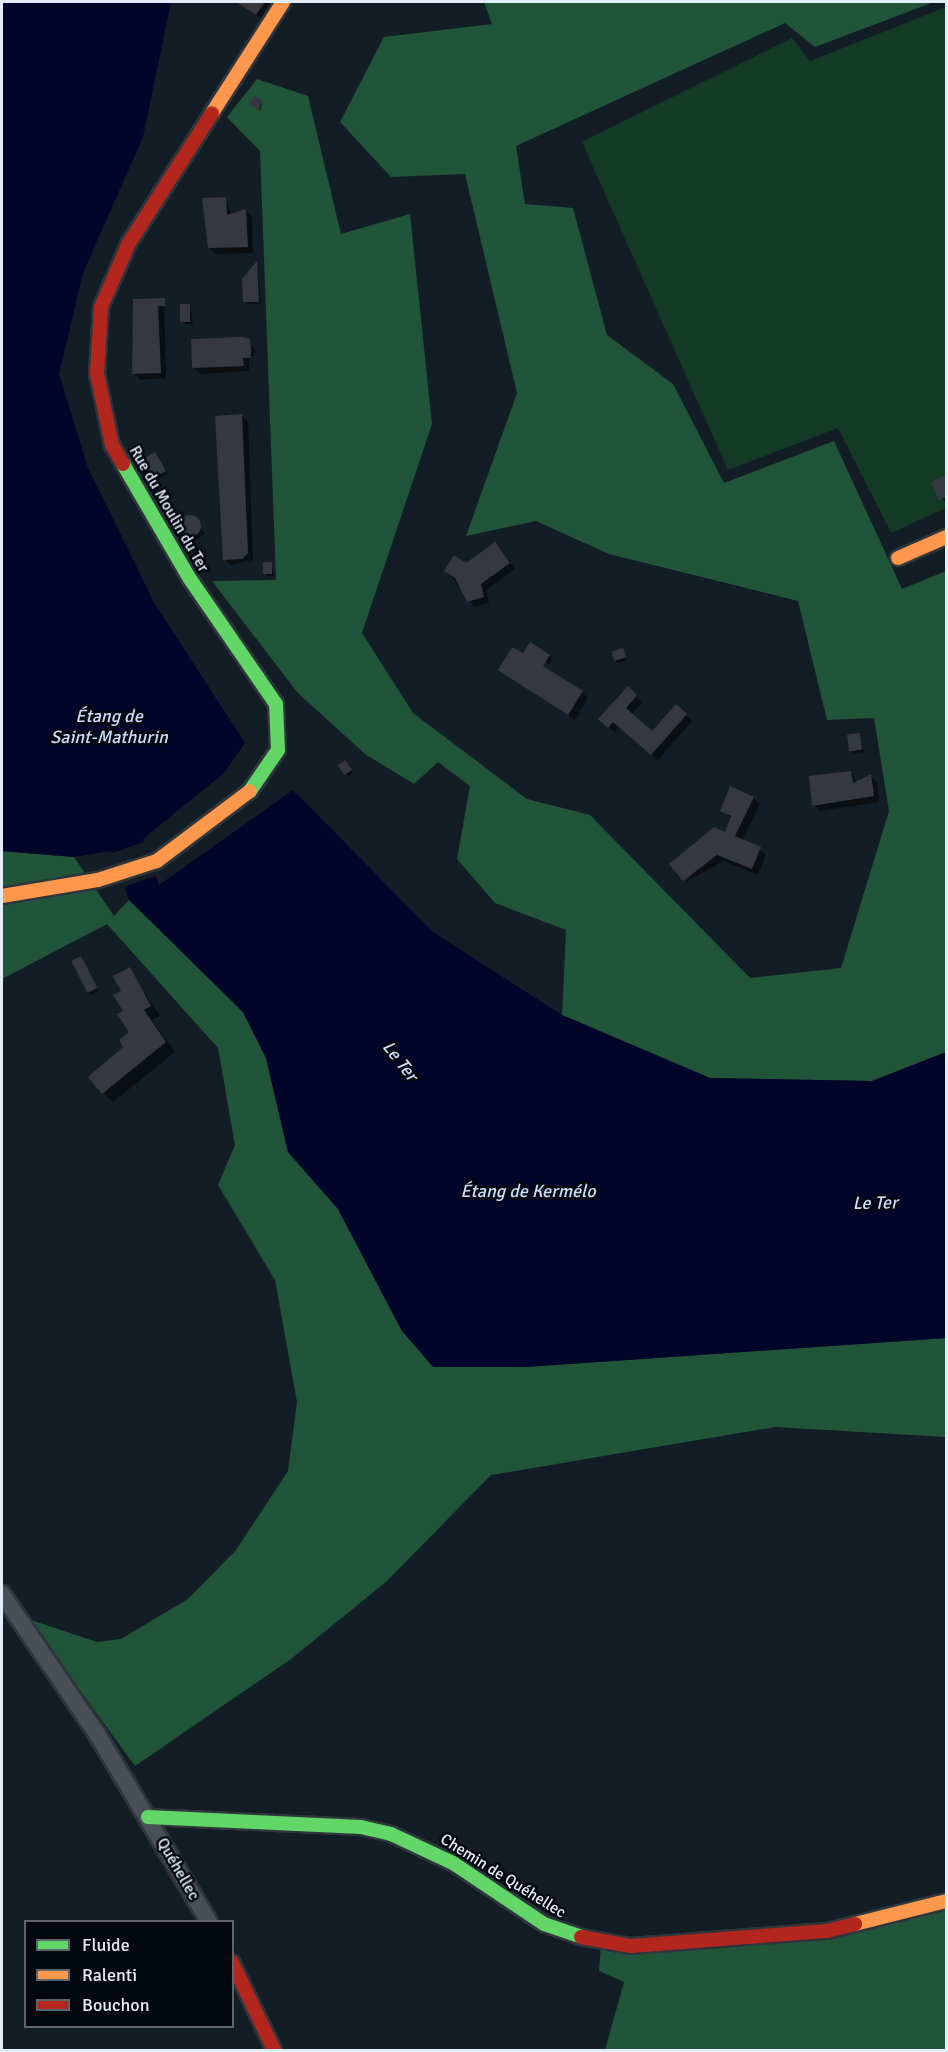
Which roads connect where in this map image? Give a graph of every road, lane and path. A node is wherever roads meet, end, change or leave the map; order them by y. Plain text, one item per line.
1 (283, 2) edge
2 (946, 537) edge
3 (898, 558) dead end
4 (2, 896) edge
5 (2, 1594) edge
6 (148, 1817) junction
7 (946, 1901) edge
8 (208, 1920) edge
9 (234, 1966) edge
10 (274, 2050) edge

1 - 4 street, Rue du Moulin du Ter
2 - 3 street
5 - 6 street, Quéhellec
6 - 7 street, Chemin de Quéhellec
6 - 8 street, Quéhellec
9 - 10 street

